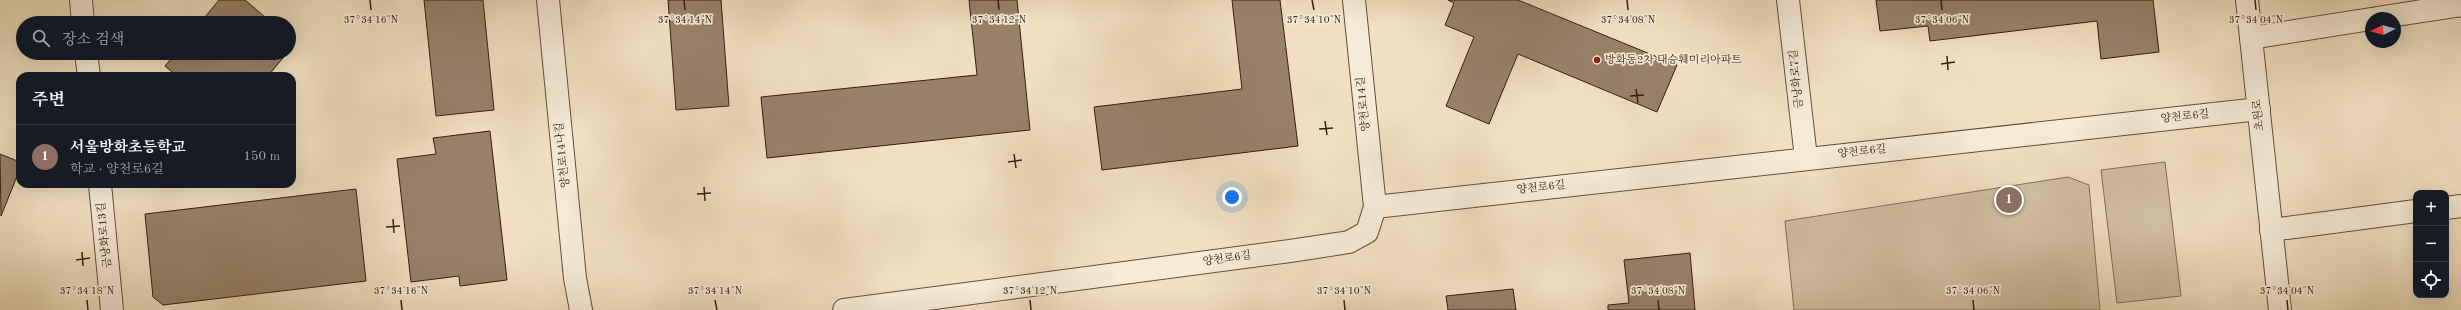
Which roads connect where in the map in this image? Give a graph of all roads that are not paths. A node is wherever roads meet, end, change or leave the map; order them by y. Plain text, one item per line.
1 (81, 0) edge
2 (548, 0) edge
3 (1354, 0) edge
4 (1788, 0) edge
5 (2247, 0) edge
6 (2461, 5) edge
7 (2401, 14) edge
8 (82, 16) edge
9 (2365, 20) edge
10 (2251, 38) junction
11 (87, 60) edge
12 (88, 72) edge
13 (2259, 108) junction
14 (1806, 158) junction
15 (100, 188) edge
16 (2461, 206) edge
17 (1375, 207) junction
18 (2449, 208) edge
19 (2413, 212) edge
20 (2271, 230) junction
21 (112, 310) edge
22 (581, 310) edge
23 (844, 310) edge
24 (2280, 310) edge

1 - 8 street
2 - 22 street, 양천로14나길
3 - 17 street, 양천로14길
4 - 14 street, 금낭화로7길
5 - 10 street, 초원로
6 - 7 street
9 - 10 street
10 - 13 street, 초원로
11 - 12 street
13 - 14 street, 양천로6길
13 - 20 street, 초원로
14 - 17 street, 양천로6길
15 - 21 street, 금낭화로13길
16 - 18 street
17 - 23 street, 양천로6길
19 - 20 street
20 - 24 street, 초원로

